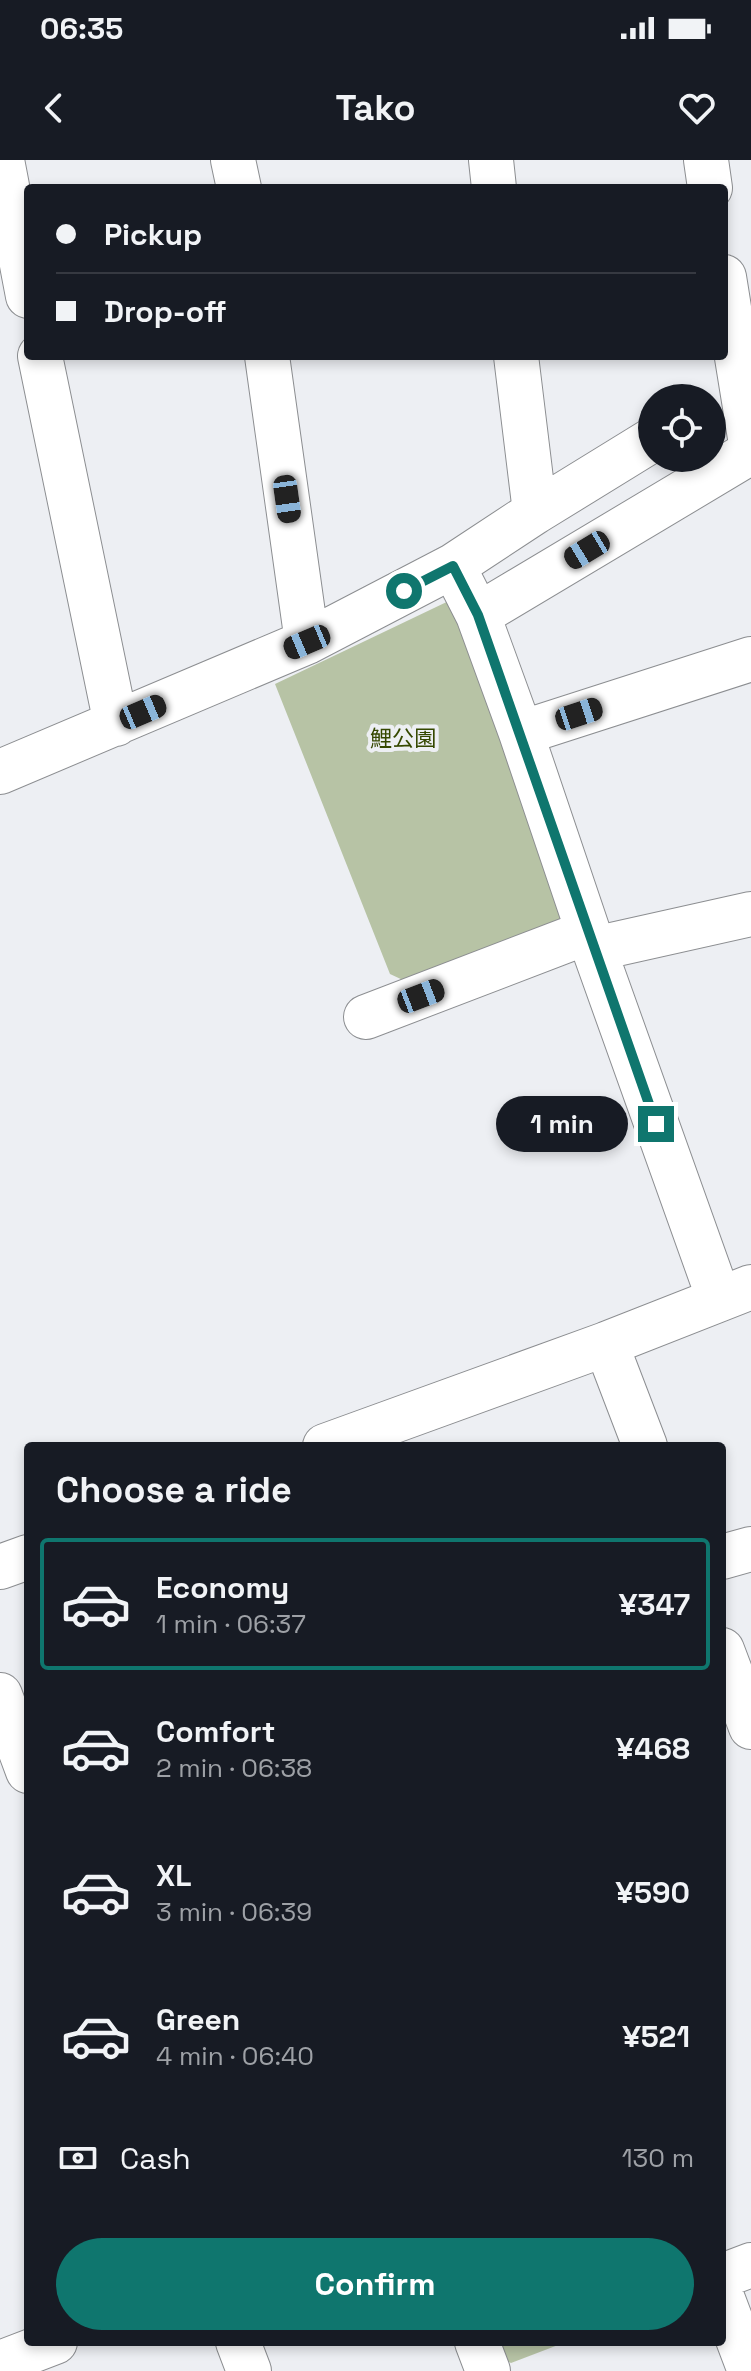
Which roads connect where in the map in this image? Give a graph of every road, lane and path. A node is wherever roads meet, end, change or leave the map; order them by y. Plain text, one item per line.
1 (2, 160) edge
2 (233, 160) edge
3 (491, 160) edge
4 (238, 184) edge
5 (494, 184) edge
6 (9, 250) edge
7 (24, 286) edge
8 (728, 318) edge
9 (41, 360) edge
10 (268, 360) edge
11 (516, 360) edge
12 (735, 390) edge
13 (751, 444) edge
14 (638, 449) edge
15 (751, 452) edge
16 (535, 512) junction
17 (453, 566) junction
18 (478, 615) junction
19 (307, 642) junction
20 (751, 659) edge
21 (116, 724) junction
22 (521, 733) junction
23 (0, 772) edge
24 (751, 914) edge
25 (591, 940) junction
26 (366, 1017) dead end
27 (735, 1293) edge
28 (606, 1344) junction
29 (336, 1442) edge
30 (643, 1442) edge
31 (751, 1549) edge
32 (726, 1556) edge
33 (24, 1558) edge
34 (0, 1567) edge
35 (726, 1661) edge
36 (0, 1695) edge
37 (751, 1727) edge
38 (24, 1760) edge
39 (751, 2265) edge
40 (726, 2274) edge
41 (726, 2308) edge
42 (45, 2346) edge
43 (240, 2346) edge
44 (479, 2346) edge
45 (0, 2363) edge
46 (249, 2371) edge
47 (488, 2371) edge
48 (750, 2371) edge

1 - 6 street
2 - 4 street
3 - 5 street
6 - 7 street
8 - 12 street
9 - 21 street
10 - 19 street
11 - 16 street
12 - 13 street
14 - 16 street
15 - 18 street
16 - 17 street
17 - 18 street
17 - 19 street
18 - 22 street
19 - 21 street
20 - 22 street
21 - 23 street
22 - 25 street
24 - 25 street
25 - 26 street
25 - 27 street
27 - 28 street
28 - 29 street
28 - 30 street
31 - 32 street
33 - 34 street
35 - 37 street
36 - 38 street
39 - 40 street
41 - 48 street
42 - 45 street
43 - 46 street
44 - 47 street

